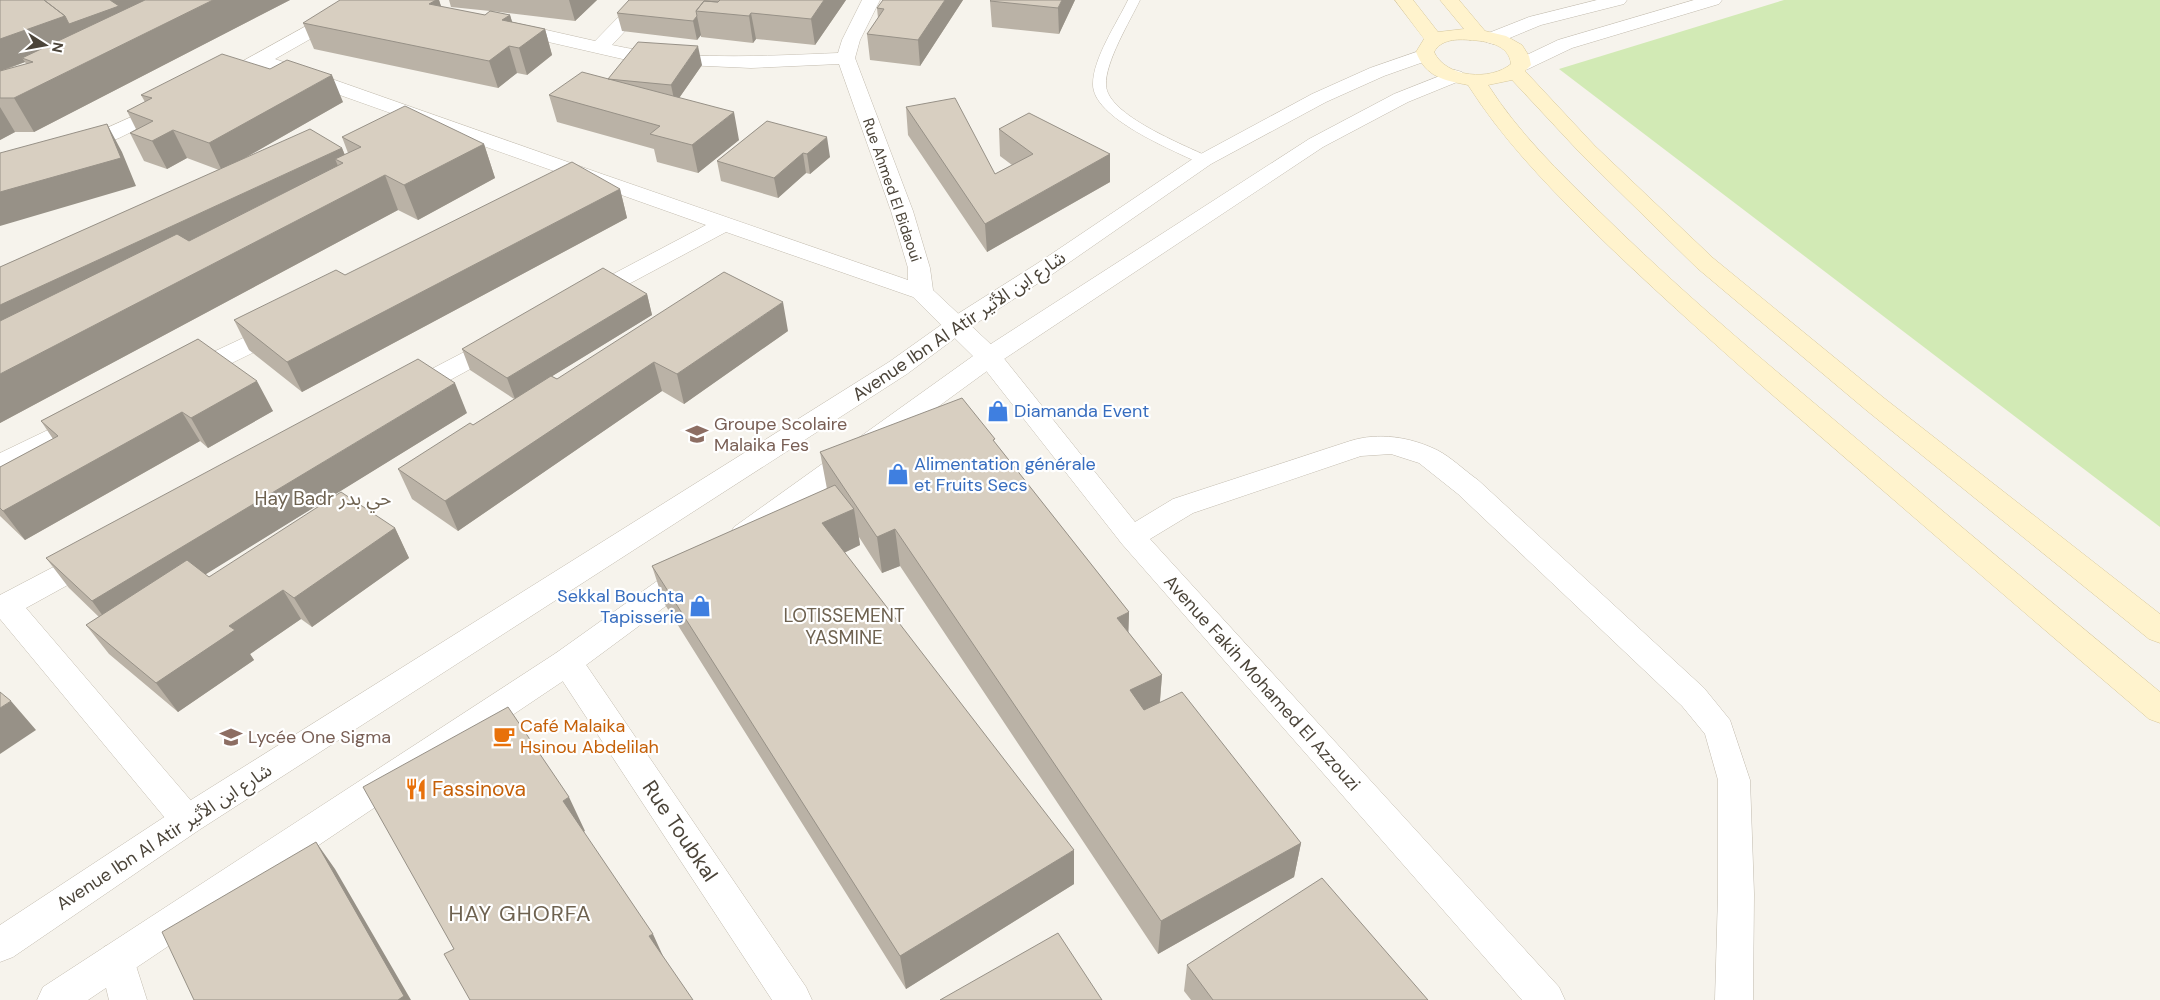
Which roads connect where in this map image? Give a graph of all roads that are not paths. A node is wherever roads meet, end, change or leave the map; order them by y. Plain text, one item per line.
1 (366, 0) edge
2 (645, 0) edge
3 (871, 0) edge
4 (1134, 0) edge
5 (1404, 0) edge
6 (1449, 0) edge
7 (1713, 0) edge
8 (1606, 2) edge
9 (498, 25) edge
10 (1486, 37) junction
11 (599, 48) junction
12 (1429, 48) junction
13 (846, 58) junction
14 (261, 60) junction
15 (1518, 68) junction
16 (235, 73) edge
17 (1465, 78) junction
18 (182, 99) edge
19 (422, 116) junction
20 (394, 127) edge
21 (61, 155) edge
22 (1204, 160) junction
23 (594, 179) junction
24 (567, 192) edge
25 (725, 224) junction
26 (921, 292) junction
27 (567, 308) edge
28 (297, 321) edge
29 (957, 325) junction
30 (523, 331) edge
31 (989, 357) junction
32 (171, 382) edge
33 (383, 405) edge
34 (108, 412) edge
35 (0, 464) edge
36 (1132, 537) junction
37 (111, 549) edge
38 (3, 607) edge
39 (2160, 631) edge
40 (567, 662) junction
41 (2160, 710) edge
42 (188, 820) junction
43 (0, 945) edge
44 (117, 959) junction
45 (56, 1000) edge
46 (128, 1000) edge
47 (793, 1000) edge
48 (1546, 1000) edge
49 (1734, 1000) edge

1 - 14 street
2 - 11 street
3 - 13 street
4 - 22 lane
5 - 12 main road
6 - 10 main road
7 - 15 street
8 - 10 street
9 - 11 street
10 - 12 main road
10 - 15 main road
11 - 13 street
12 - 17 main road
12 - 22 street, Avenue Ibn Al Atir شارع ابن الأثير
13 - 26 street, Rue Ahmed El Bidaoui
14 - 16 street
14 - 19 street
15 - 17 main road
15 - 39 main road
17 - 31 street
17 - 41 main road
18 - 21 street
19 - 20 street
19 - 23 street
22 - 29 street, Avenue Ibn Al Atir شارع ابن الأثير
23 - 24 street
23 - 25 street
25 - 26 street
25 - 27 street
26 - 29 street
28 - 32 street
29 - 31 street
29 - 42 street, Avenue Ibn Al Atir شارع ابن الأثير
30 - 33 street
31 - 36 street, Avenue Fakih Mohamed El Azzouzi
31 - 40 street
34 - 35 street
36 - 48 street, Avenue Fakih Mohamed El Azzouzi
36 - 49 street
37 - 38 street
38 - 42 street
40 - 44 street
40 - 47 street, Rue Toubkal
42 - 43 street, Avenue Ibn Al Atir شارع ابن الأثير
44 - 45 street
44 - 46 street

